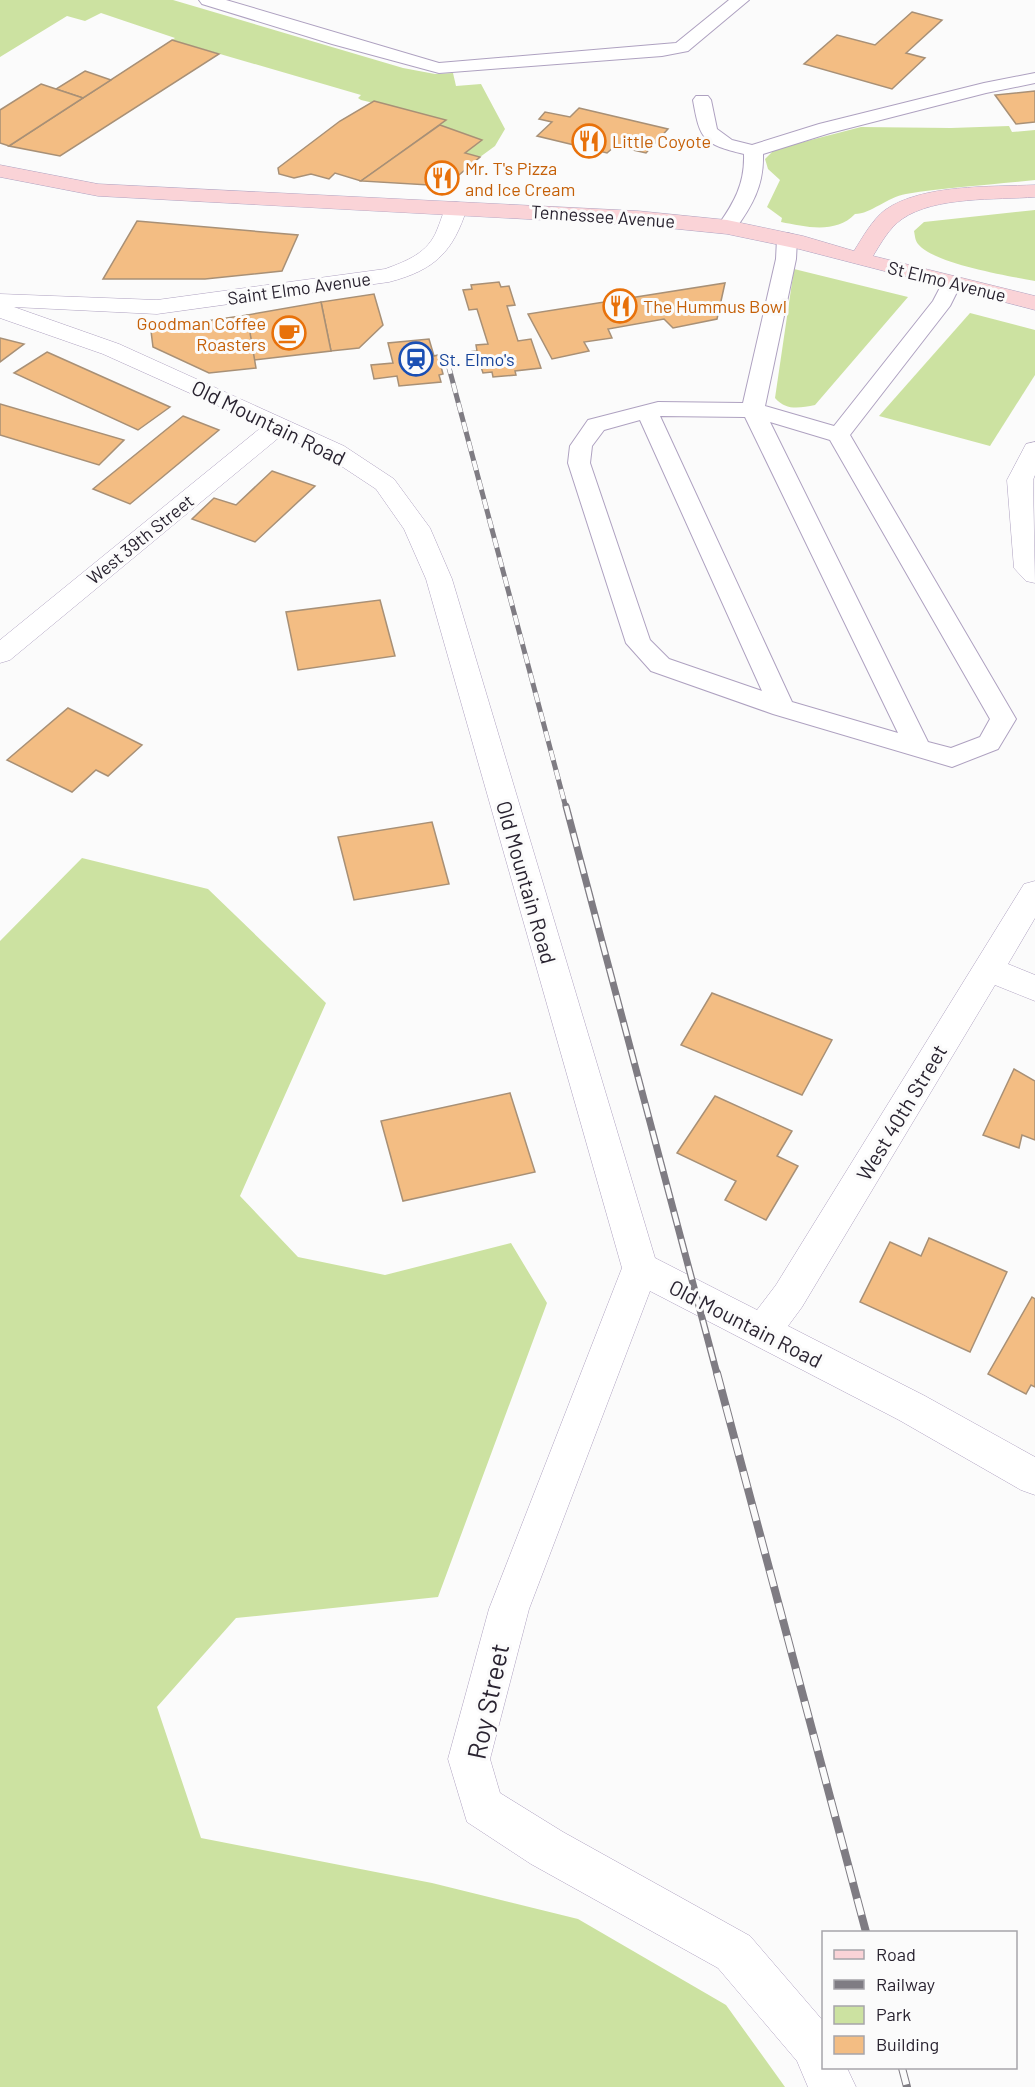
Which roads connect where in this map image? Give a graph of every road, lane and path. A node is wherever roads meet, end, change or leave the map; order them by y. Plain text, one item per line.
1 (208, 0) edge
2 (740, 0) edge
3 (1035, 78) edge
4 (702, 100) dead end
5 (753, 151) junction
6 (0, 171) edge
7 (1035, 191) edge
8 (456, 208) junction
9 (727, 227) junction
10 (787, 239) junction
11 (859, 259) junction
12 (952, 282) junction
13 (0, 299) edge
14 (1035, 303) edge
15 (0, 310) edge
16 (753, 411) junction
17 (647, 412) junction
18 (280, 424) junction
19 (839, 435) junction
20 (1035, 449) edge
21 (1035, 575) edge
22 (0, 654) edge
23 (782, 708) junction
24 (918, 748) junction
25 (1035, 892) edge
26 (988, 969) junction
27 (1035, 989) edge
28 (640, 1268) junction
29 (762, 1331) junction
30 (1035, 1477) edge
31 (822, 2065) edge
32 (824, 2069) edge
33 (832, 2087) edge

1 - 2 lane
3 - 5 lane
4 - 5 lane
5 - 9 lane
6 - 8 main road, Tennessee Avenue
7 - 11 main road
8 - 9 main road, Tennessee Avenue
8 - 13 street, Saint Elmo Avenue
9 - 10 main road, Tennessee Avenue
10 - 11 main road, Tennessee Avenue
10 - 16 lane
11 - 12 main road, St Elmo Avenue
12 - 14 main road, St Elmo Avenue
12 - 19 lane
15 - 18 street, Old Mountain Road
16 - 17 lane
16 - 19 lane
16 - 24 lane
17 - 23 lane
17 - 23 lane
18 - 22 street, West 39th Street
18 - 28 street, Old Mountain Road
19 - 24 lane
20 - 21 street
23 - 24 lane
25 - 26 street, West 40th Street
26 - 27 street
26 - 29 street, West 40th Street
28 - 29 street, Old Mountain Road
28 - 31 street, Roy Street
29 - 30 street, Old Mountain Road
32 - 33 street, Roy Street

